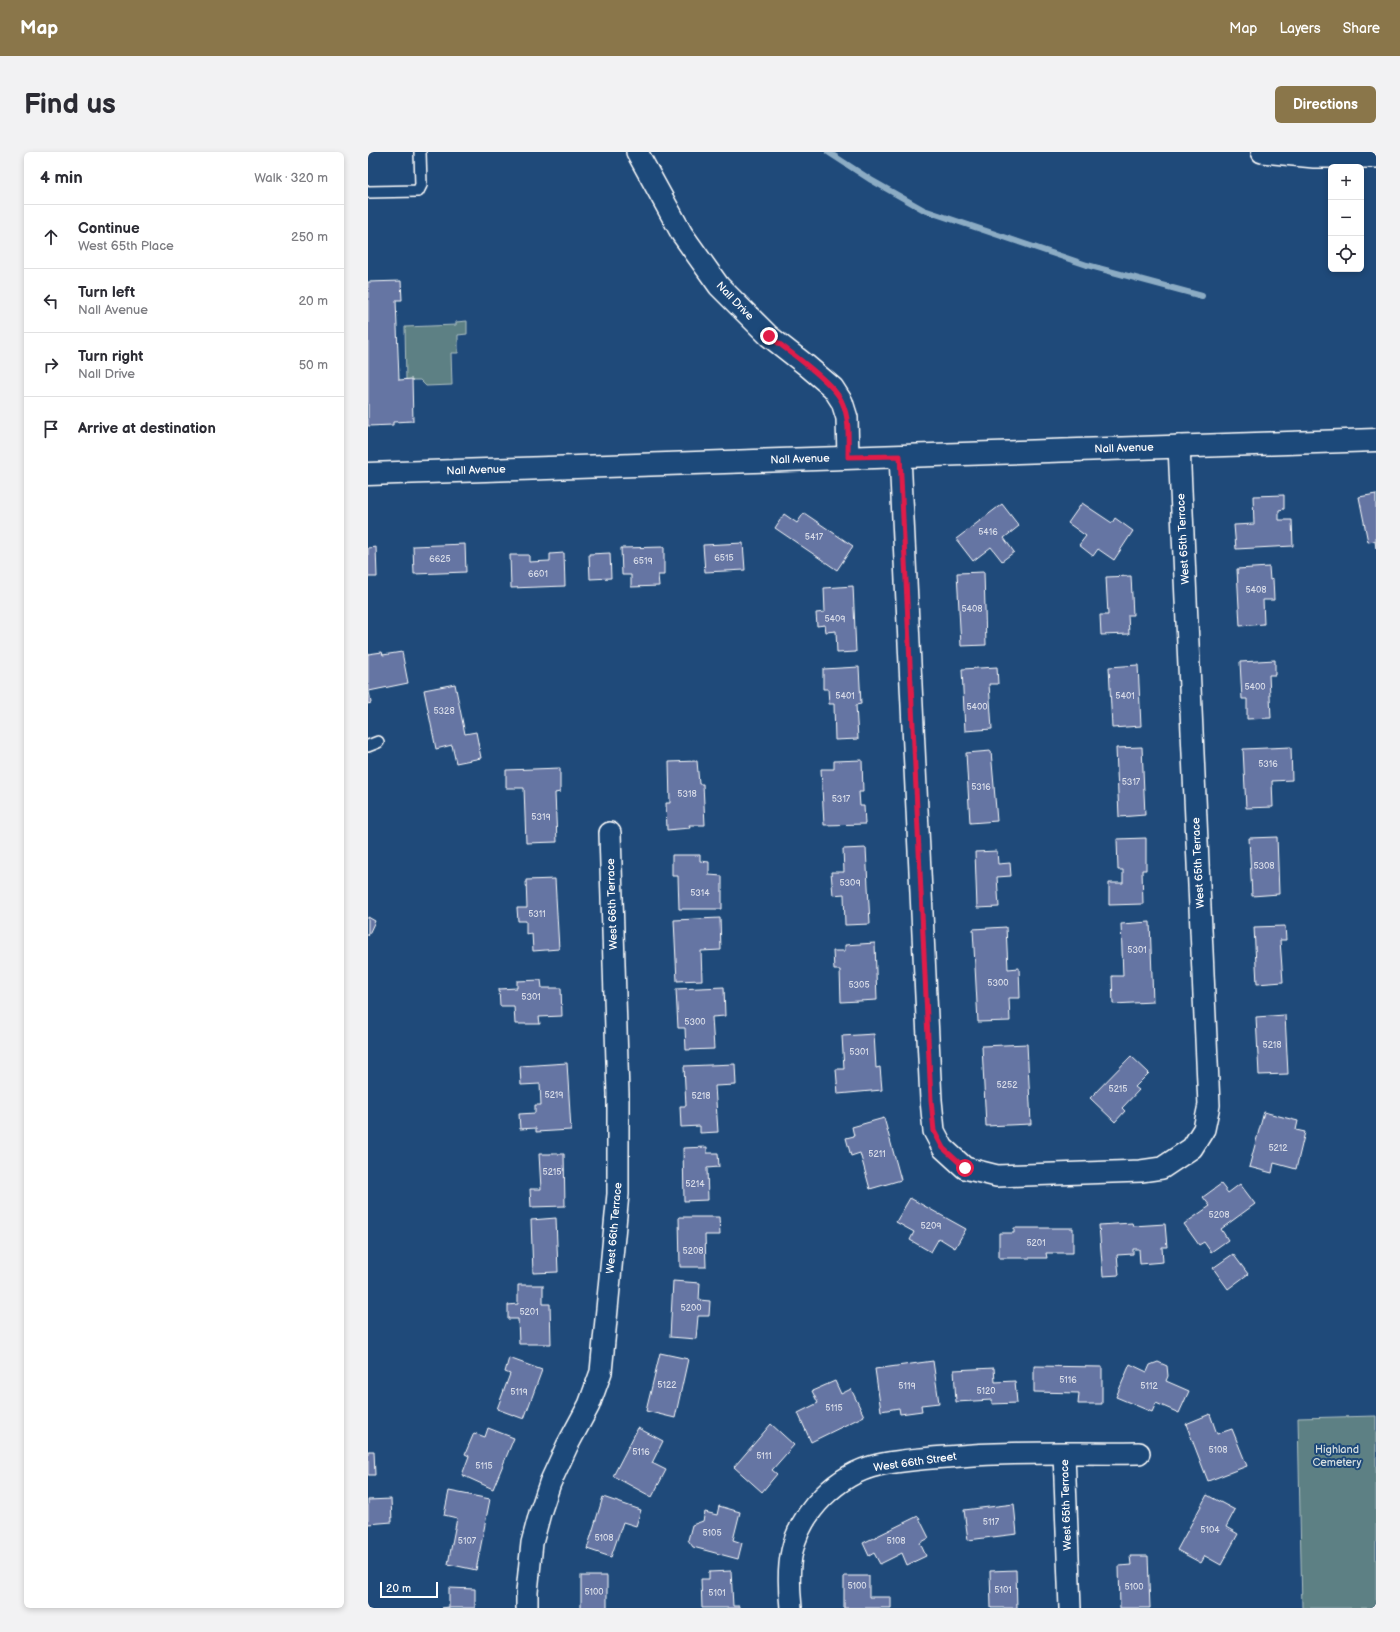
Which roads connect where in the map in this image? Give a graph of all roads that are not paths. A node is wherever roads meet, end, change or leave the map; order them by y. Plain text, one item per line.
1 (420, 152) edge
2 (637, 152) edge
3 (1262, 152) edge
4 (1376, 157) edge
5 (368, 192) edge
6 (1376, 440) edge
7 (1179, 446) junction
8 (900, 456) junction
9 (848, 457) junction
10 (368, 474) edge
11 (610, 833) dead end
12 (1139, 1453) dead end
13 (1064, 1454) junction
14 (528, 1608) edge
15 (791, 1608) edge
16 (1070, 1608) edge

1 - 5 lane
2 - 9 street, Nall Drive
3 - 4 street
6 - 7 main road, Nall Avenue
7 - 8 main road, Nall Avenue
7 - 8 street, West 65th Terrace
8 - 9 main road, Nall Avenue
9 - 10 main road, Nall Avenue
11 - 14 street, West 66th Terrace
12 - 13 street, West 65th Terrace
13 - 15 street, West 66th Street
13 - 16 street, West 65th Terrace

